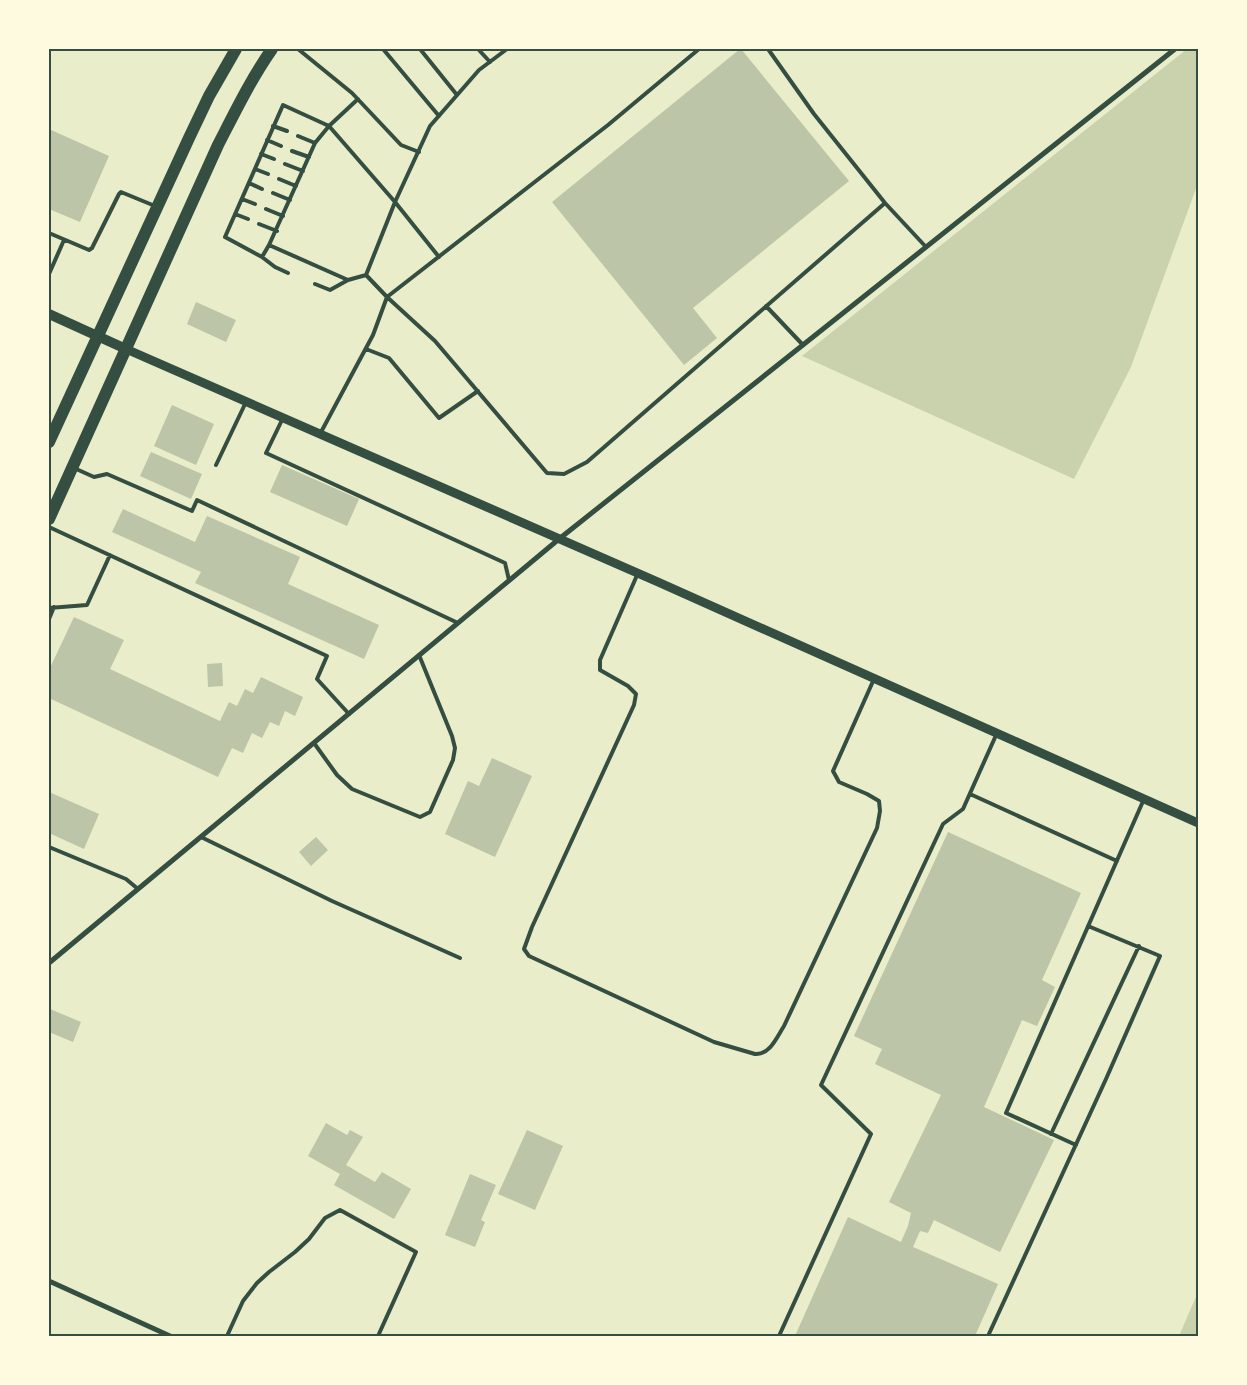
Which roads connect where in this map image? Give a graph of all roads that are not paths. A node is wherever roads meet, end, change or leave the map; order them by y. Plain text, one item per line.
1 (236, 49) edge
2 (272, 49) edge
3 (298, 49) edge
4 (383, 49) edge
5 (420, 49) edge
6 (478, 49) edge
7 (507, 49) edge
8 (699, 49) edge
9 (768, 49) edge
10 (1174, 49) edge
11 (490, 62) junction
12 (457, 96) junction
13 (358, 99) junction
14 (439, 116) junction
15 (273, 126) junction
16 (329, 126) junction
17 (287, 132) dead end
18 (298, 136) dead end
19 (267, 140) junction
20 (315, 143) junction
21 (281, 146) dead end
22 (292, 151) dead end
23 (419, 152) junction
24 (261, 154) junction
25 (309, 157) junction
26 (274, 159) dead end
27 (285, 164) dead end
28 (255, 169) junction
29 (303, 171) junction
30 (268, 174) dead end
31 (279, 179) dead end
32 (249, 183) junction
33 (296, 186) junction
34 (262, 188) dead end
35 (273, 193) dead end
36 (242, 199) junction
37 (290, 200) junction
38 (396, 202) junction
39 (885, 203) junction
40 (255, 204) dead end
41 (157, 207) junction
42 (266, 209) dead end
43 (235, 214) junction
44 (283, 216) junction
45 (248, 219) dead end
46 (260, 224) dead end
47 (277, 230) junction
48 (49, 233) edge
49 (64, 240) junction
50 (269, 245) junction
51 (926, 246) junction
52 (262, 257) junction
53 (439, 257) junction
54 (288, 273) dead end
55 (49, 274) edge
56 (366, 275) junction
57 (348, 280) junction
58 (315, 284) dead end
59 (387, 297) junction
60 (766, 306) junction
61 (49, 314) edge
62 (96, 336) junction
63 (803, 345) junction
64 (126, 349) junction
65 (366, 349) junction
66 (478, 391) junction
67 (246, 402) junction
68 (283, 418) junction
69 (320, 434) junction
70 (49, 442) edge
71 (216, 465) dead end
72 (72, 467) junction
73 (49, 519) edge
74 (49, 527) edge
75 (559, 539) junction
76 (110, 555) junction
77 (638, 573) junction
78 (509, 580) junction
79 (51, 608) edge
80 (49, 619) edge
81 (458, 623) junction
82 (419, 655) junction
83 (874, 679) junction
84 (349, 714) junction
85 (997, 733) junction
86 (314, 743) junction
87 (970, 794) junction
88 (1144, 799) junction
89 (1198, 823) edge
90 (201, 837) junction
91 (49, 847) edge
92 (1117, 861) junction
93 (138, 889) junction
94 (1088, 926) junction
95 (1138, 946) junction
96 (460, 958) dead end
97 (49, 963) edge
98 (1051, 1134) junction
99 (1076, 1145) junction
100 (49, 1280) edge
101 (170, 1336) edge
102 (227, 1336) edge
103 (378, 1336) edge
104 (779, 1336) edge
105 (988, 1336) edge

1 - 41 highway
2 - 64 highway
3 - 13 lane
4 - 14 lane
5 - 12 lane
6 - 11 lane
7 - 11 lane
8 - 53 lane
9 - 39 lane
10 - 51 street
11 - 12 lane
12 - 14 lane
13 - 16 lane
13 - 23 lane
14 - 23 lane
15 - 16 lane
15 - 17 lane
15 - 19 lane
16 - 20 lane
16 - 38 lane
18 - 20 lane
19 - 21 lane
19 - 24 lane
20 - 25 lane
22 - 25 lane
23 - 38 lane
24 - 26 lane
24 - 28 lane
25 - 29 lane
27 - 29 lane
28 - 30 lane
28 - 32 lane
29 - 33 lane
31 - 33 lane
32 - 34 lane
32 - 36 lane
33 - 37 lane
35 - 37 lane
36 - 40 lane
36 - 43 lane
37 - 44 lane
38 - 53 lane
38 - 56 lane
39 - 51 lane
39 - 60 lane
41 - 49 lane
41 - 62 highway
42 - 44 lane
43 - 45 lane
43 - 52 lane
44 - 47 lane
46 - 47 lane
47 - 50 lane
48 - 49 lane
49 - 55 lane
50 - 52 lane
50 - 57 lane
51 - 63 street
52 - 54 lane
53 - 59 lane
56 - 57 lane
56 - 59 lane
57 - 58 lane
59 - 65 lane
59 - 66 lane
60 - 63 lane
60 - 66 lane
61 - 62 main road
62 - 64 main road
62 - 70 highway
63 - 75 street
64 - 67 street
64 - 72 highway
65 - 66 lane
65 - 69 lane
67 - 68 street
67 - 71 lane
68 - 69 street
68 - 78 lane
69 - 75 street
72 - 73 highway
72 - 81 lane
74 - 76 lane
75 - 77 street
75 - 78 street
76 - 79 lane
76 - 84 lane
77 - 83 street
77 - 83 lane
78 - 81 street
79 - 80 lane
81 - 82 street
82 - 84 street
82 - 86 lane
83 - 85 street
84 - 86 street
85 - 87 lane
85 - 88 street
86 - 90 street
87 - 92 lane
87 - 104 lane
88 - 89 street
88 - 92 lane
90 - 93 street
90 - 96 lane
91 - 93 lane
92 - 94 lane
93 - 97 street
94 - 95 lane
94 - 98 lane
95 - 98 lane
95 - 99 lane
98 - 99 lane
99 - 105 lane
100 - 101 street
102 - 103 lane

